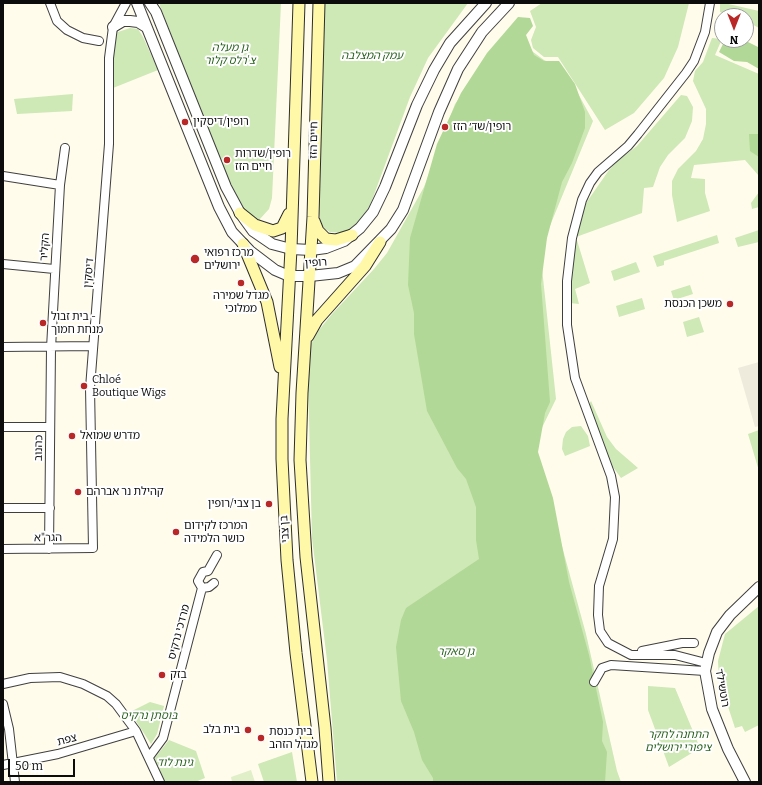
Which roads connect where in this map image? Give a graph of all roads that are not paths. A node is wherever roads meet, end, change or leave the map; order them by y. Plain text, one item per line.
1 (50, 3) edge
2 (126, 3) edge
3 (137, 3) edge
4 (299, 3) edge
5 (319, 3) edge
6 (486, 3) edge
7 (509, 3) edge
8 (710, 3) edge
9 (153, 6) edge
10 (113, 27) junction
11 (146, 27) junction
12 (99, 41) dead end
13 (65, 148) dead end
14 (3, 176) edge
15 (60, 185) junction
16 (292, 200) junction
17 (240, 214) junction
18 (313, 217) junction
19 (352, 235) junction
20 (380, 242) junction
21 (243, 244) junction
22 (291, 249) junction
23 (311, 250) junction
24 (3, 264) edge
25 (54, 269) junction
26 (289, 276) junction
27 (310, 276) junction
28 (306, 342) junction
29 (93, 346) junction
30 (3, 347) edge
31 (51, 348) junction
32 (284, 392) junction
33 (3, 426) edge
34 (50, 427) junction
35 (3, 508) edge
36 (50, 508) junction
37 (93, 548) joint
38 (3, 549) edge
39 (49, 549) junction
40 (218, 555) dead end
41 (214, 583) dead end
42 (759, 587) edge
43 (202, 588) junction
44 (694, 643) dead end
45 (624, 651) junction
46 (706, 667) junction
47 (594, 682) dead end
48 (3, 684) edge
49 (3, 704) edge
50 (136, 731) junction
51 (149, 757) junction
52 (12, 763) junction
53 (3, 765) edge
54 (15, 782) edge
55 (160, 782) edge
56 (312, 782) edge
57 (329, 782) edge
58 (746, 782) edge

1 - 12 street
2 - 10 street, דיסקין
3 - 11 street, רופין
4 - 16 main road, חיים הזז
5 - 18 main road, חיים הזז
6 - 19 street, רופין
7 - 20 street, רופין
8 - 45 street
9 - 17 street, רופין
10 - 11 street
10 - 29 street, דיסקין
11 - 21 street, רופין
13 - 15 street, הקליר
14 - 15 street
15 - 25 street, הקליר
16 - 17 main road
16 - 22 main road, חיים הזז
17 - 22 street, רופין
18 - 19 main road
18 - 23 main road, חיים הזז
19 - 23 street, רופין
20 - 27 street, רופין
20 - 28 main road
21 - 26 street, רופין
21 - 32 main road
22 - 23 street, רופין
22 - 26 main road, חיים הזז
23 - 27 main road, חיים הזז
24 - 25 street
25 - 31 street, הקליר
26 - 27 street, רופין
26 - 32 main road, בן צבי
27 - 28 main road, בן צבי
28 - 57 main road, בן צבי
29 - 31 street
29 - 37 street, דיסקין
30 - 31 street
31 - 34 street, כהנוב
32 - 56 main road, בן צבי
33 - 34 street
34 - 36 street, כהנוב
35 - 36 street
36 - 39 street, כהנוב
37 - 39 street, הגר"א
38 - 39 street, הגר"א
40 - 43 street, מרדכי נרקיס
41 - 43 street
42 - 46 street, רוטשילד
43 - 51 street, מרדכי נרקיס
44 - 45 street
45 - 46 street
46 - 47 street
46 - 58 street, רוטשילד
48 - 50 street
49 - 52 street
50 - 51 street
50 - 52 street, צפת
51 - 55 street
52 - 53 street, צפת
52 - 54 street

